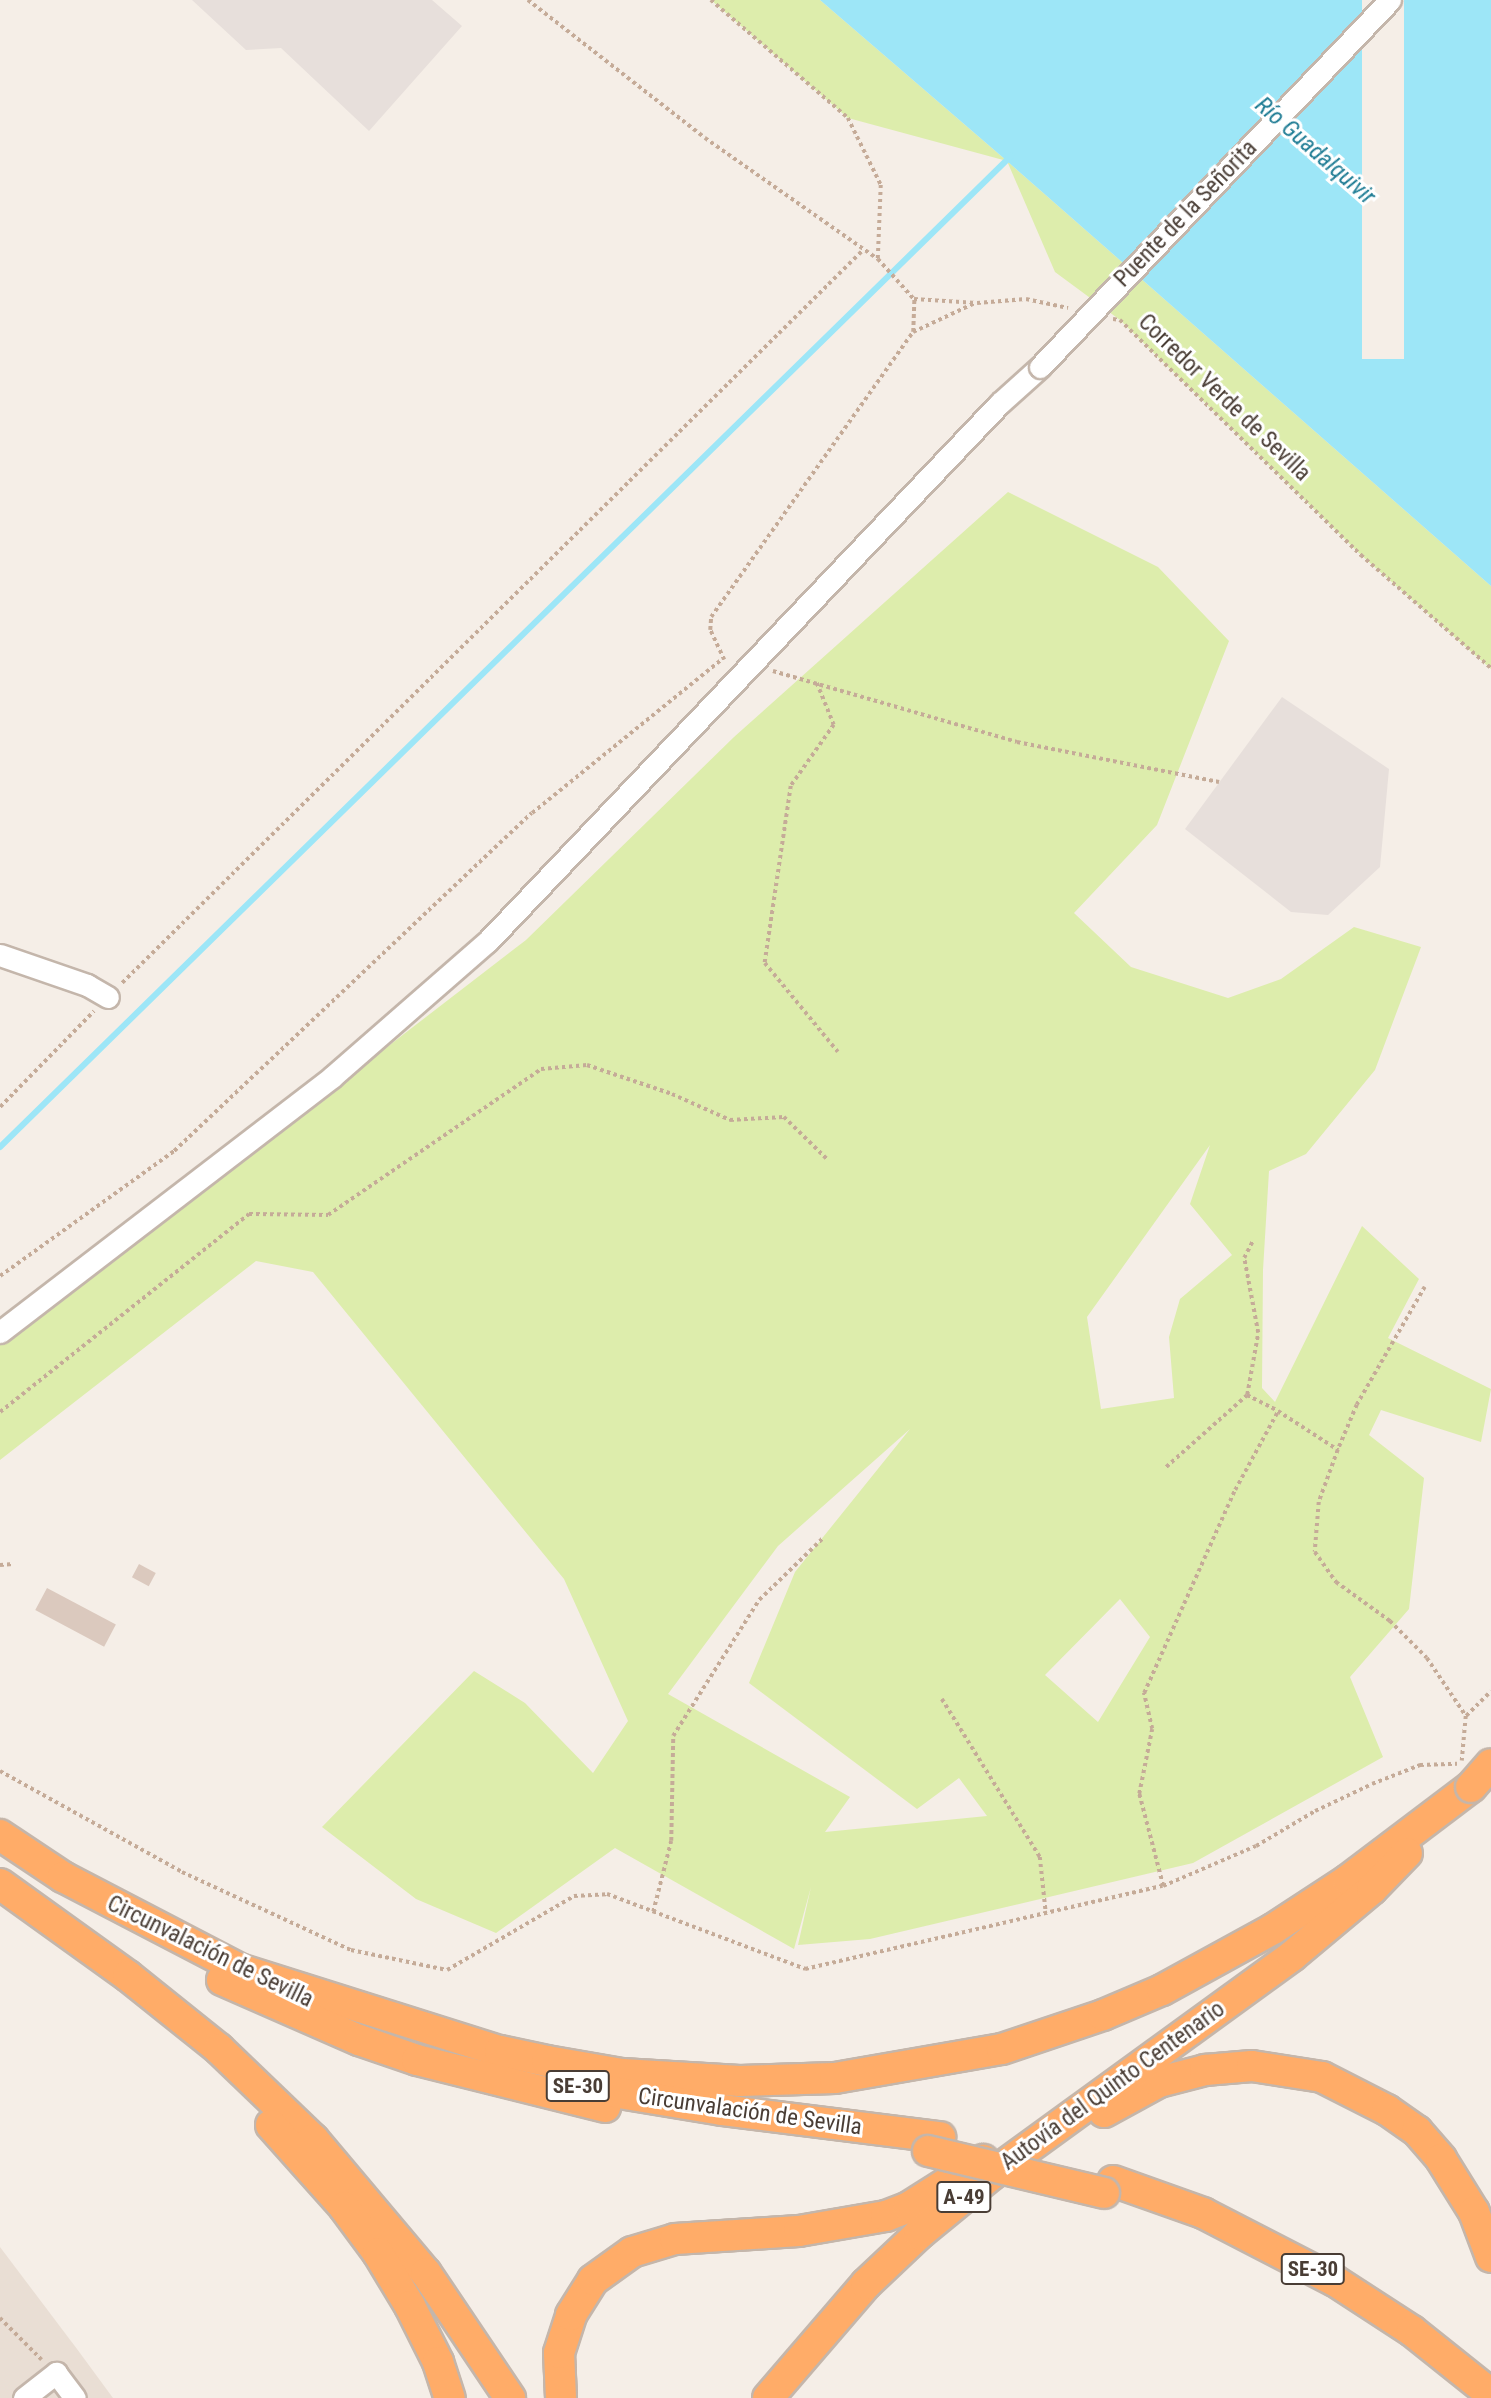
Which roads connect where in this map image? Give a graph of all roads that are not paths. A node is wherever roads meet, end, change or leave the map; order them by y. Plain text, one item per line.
1 (1390, 0) edge
2 (0, 955) edge
3 (108, 997) road end
4 (0, 1332) edge
5 (1474, 1770) edge
6 (0, 1835) edge
7 (64, 1877) junction
8 (0, 1884) edge
9 (233, 1967) junction
10 (128, 1976) junction
11 (1190, 2029) junction
12 (934, 2144) junction
13 (1109, 2187) junction
14 (1491, 2257) edge
15 (1491, 2394) edge
16 (24, 2398) edge
17 (75, 2398) edge
18 (450, 2398) edge
19 (510, 2398) edge
20 (561, 2398) edge
21 (768, 2398) edge
22 (788, 2398) edge
23 (1471, 2398) edge

1 - 4 street, Puente de la Señorita, bridge
2 - 3 street
5 - 9 highway
5 - 11 highway, Autovía del Quinto Centenario / A-49
6 - 7 highway, Circunvalación de Sevilla / SE-30
7 - 9 highway, Circunvalación de Sevilla / SE-30
7 - 12 highway
8 - 10 highway, Circunvalación de Sevilla
9 - 12 highway, Circunvalación de Sevilla / SE-30
10 - 18 highway
10 - 19 highway, Circunvalación de Sevilla
11 - 20 highway
11 - 21 highway, Autovía del Quinto Centenario / A-49
12 - 13 highway, Circunvalación de Sevilla / SE-30
13 - 15 highway, Circunvalación de Sevilla / SE-30
13 - 23 highway
14 - 22 highway
16 - 17 street

